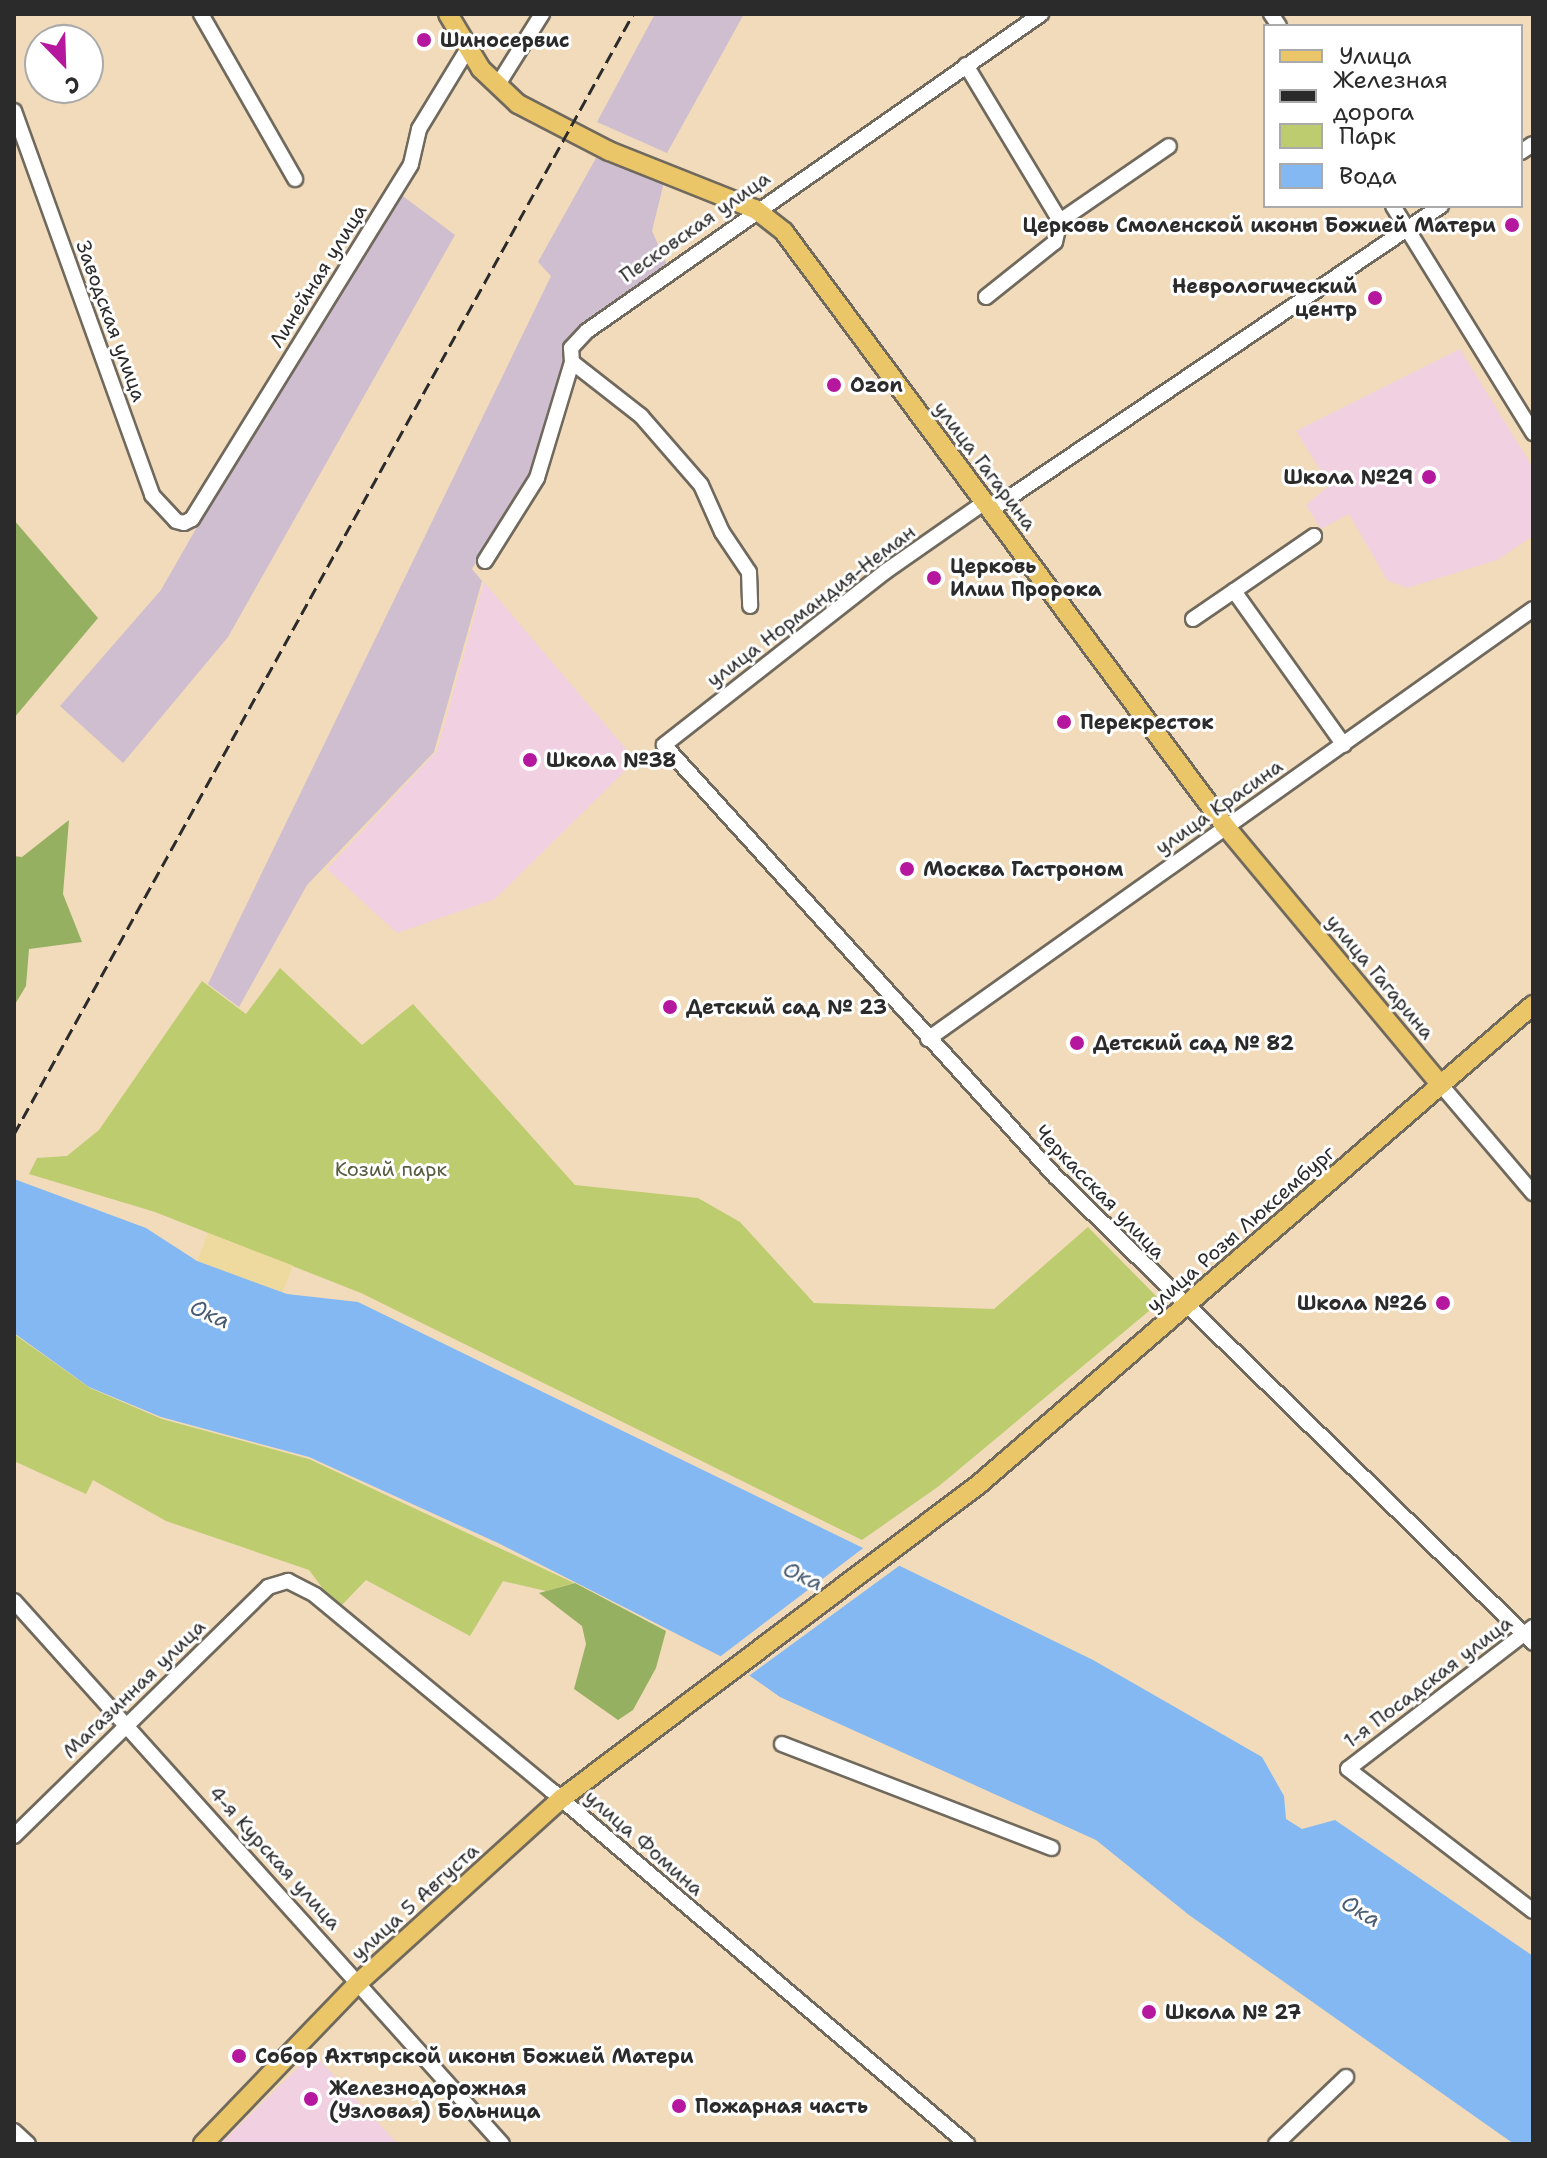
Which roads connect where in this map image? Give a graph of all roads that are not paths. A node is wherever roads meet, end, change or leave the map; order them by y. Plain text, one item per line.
1 (201, 14) edge
2 (448, 14) edge
3 (542, 14) edge
4 (1041, 14) edge
5 (467, 50) junction
6 (966, 65) junction
7 (497, 86) junction
8 (14, 111) edge
9 (1169, 146) dead end
10 (295, 179) dead end
11 (1394, 208) edge
12 (1438, 208) edge
13 (755, 209) junction
14 (1060, 221) junction
15 (1407, 229) junction
16 (986, 297) dead end
17 (572, 362) junction
18 (1533, 433) edge
19 (988, 506) junction
20 (192, 519) joint
21 (1314, 536) dead end
22 (485, 561) dead end
23 (1234, 591) junction
24 (750, 606) dead end
25 (1533, 609) edge
26 (1193, 619) dead end
27 (664, 745) joint
28 (1344, 745) junction
29 (1225, 826) junction
30 (1533, 1005) edge
31 (928, 1039) junction
32 (1441, 1085) junction
33 (1533, 1193) edge
34 (1186, 1306) junction
35 (288, 1581) joint
36 (14, 1601) edge
37 (1530, 1635) edge
38 (674, 1711) joint
39 (128, 1723) junction
40 (782, 1744) dead end
41 (561, 1799) junction
42 (14, 1836) edge
43 (1052, 1848) dead end
44 (1533, 1911) edge
45 (359, 1982) junction
46 (1346, 2077) dead end
47 (14, 2131) edge
48 (28, 2144) edge
49 (203, 2144) edge
50 (502, 2144) edge
51 (967, 2144) edge
52 (1276, 2144) edge

1 - 10 street
2 - 5 main road, улица Гагарина
3 - 7 street
4 - 6 street, Песковская улица
5 - 7 main road, улица Гагарина
5 - 20 street, Линейная улица
6 - 13 street, Песковская улица
6 - 14 street
7 - 13 main road, улица Гагарина
8 - 20 street, Заводская улица
9 - 14 street
11 - 15 street
12 - 15 street, улица Нормандия-Неман
13 - 17 street, Песковская улица
13 - 19 main road, улица Гагарина
14 - 16 street
15 - 18 street
15 - 19 street, улица Нормандия-Неман
17 - 22 street, Песковская улица
17 - 24 street
19 - 27 street, улица Нормандия-Неман
19 - 29 main road, улица Гагарина
21 - 23 street
23 - 26 street
23 - 28 street
25 - 28 street, улица Красина
27 - 31 street, Черкасская улица
28 - 29 street, улица Красина
29 - 31 street, улица Красина
29 - 32 main road, улица Гагарина
30 - 32 main road, улица Розы Люксембург
31 - 34 street, Черкасская улица
32 - 33 street, улица Гагарина
32 - 34 main road, улица Розы Люксембург
34 - 37 street, Черкасская улица
34 - 38 main road, улица Розы Люксембург
35 - 39 street, Магазинная улица
35 - 41 street, улица Фомина
36 - 39 street, 4-я Курская улица
37 - 44 street, 1-я Посадская улица
38 - 41 main road, улица 5 Августа
39 - 42 street, Магазинная улица
39 - 45 street, 4-я Курская улица
40 - 43 street
41 - 45 main road, улица 5 Августа
41 - 51 street, улица Фомина
45 - 49 main road, улица 5 Августа
45 - 50 street, 4-я Курская улица
46 - 52 street
47 - 48 street

